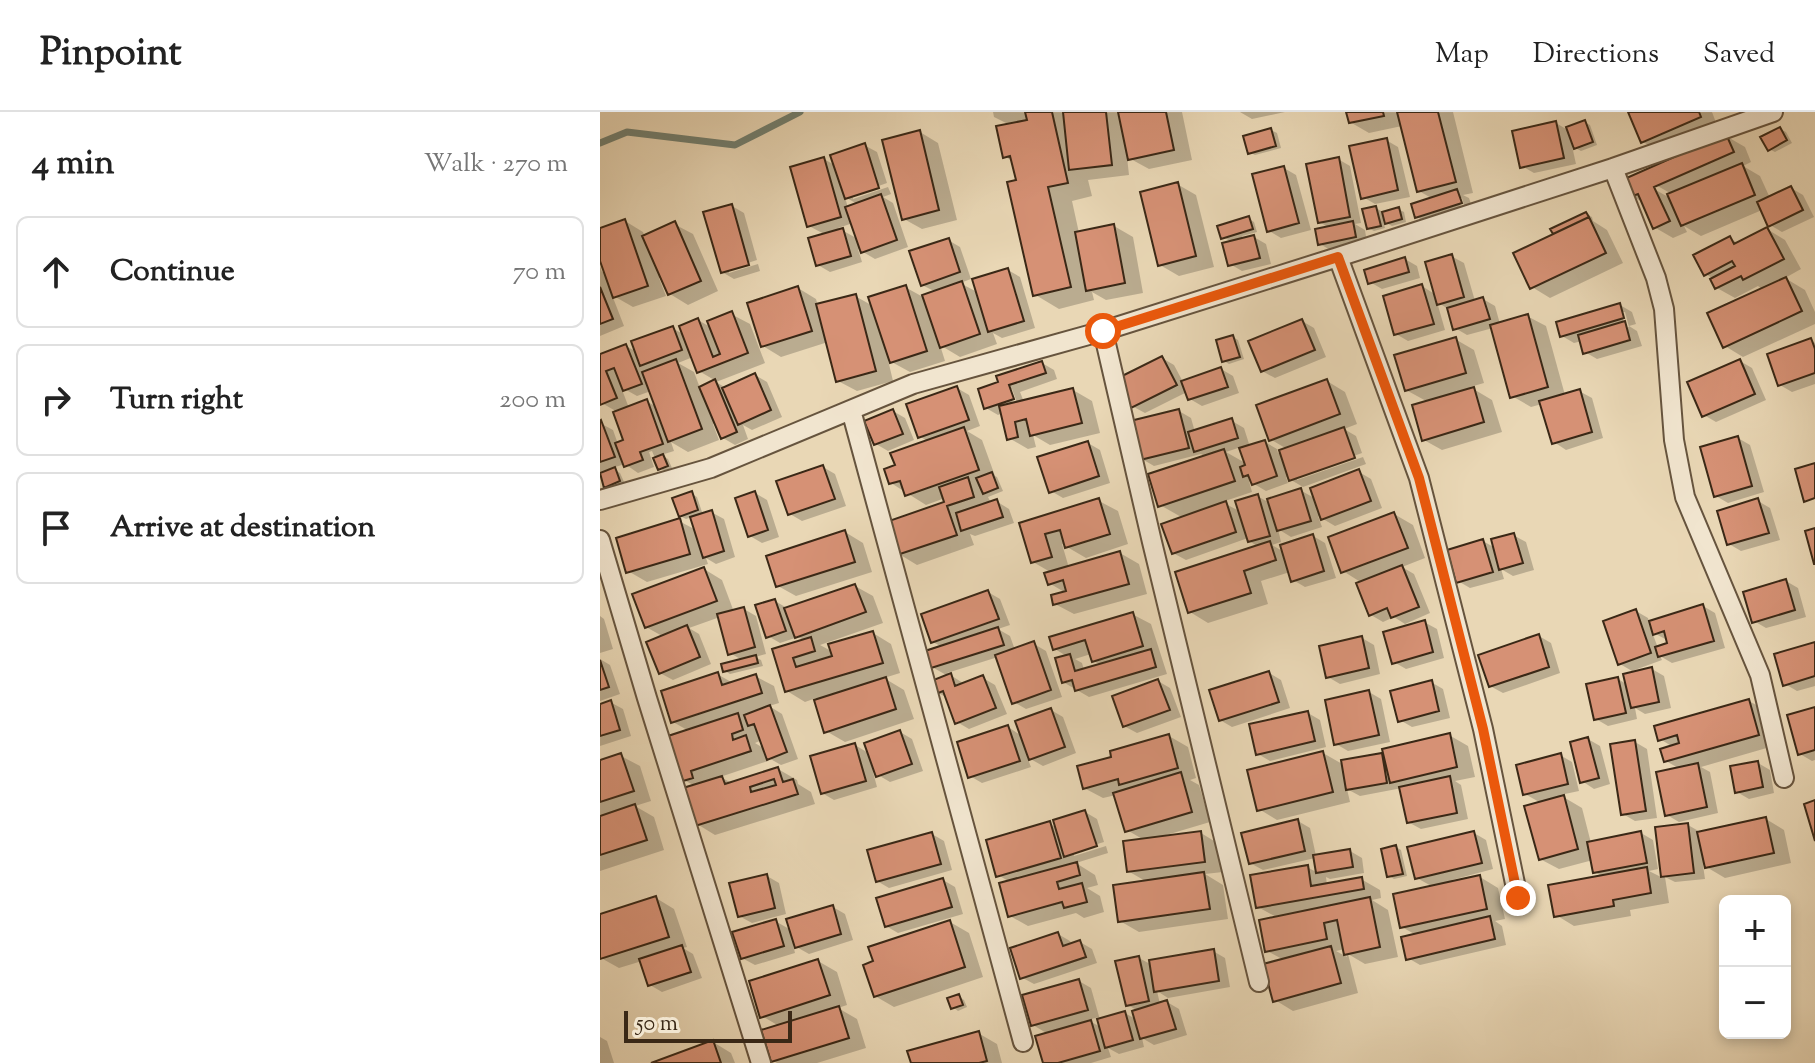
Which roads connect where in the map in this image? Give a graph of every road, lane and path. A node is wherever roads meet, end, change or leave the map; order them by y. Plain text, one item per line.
1 (1773, 112) edge
2 (1613, 168) junction
3 (1338, 257) junction
4 (1103, 331) junction
5 (851, 410) junction
6 (600, 500) edge
7 (600, 540) edge
8 (1784, 778) dead end
9 (1518, 898) dead end
10 (1259, 982) dead end
11 (1023, 1042) dead end
12 (761, 1063) edge

1 - 2 street
2 - 3 street
2 - 8 street
3 - 4 street
3 - 9 street
4 - 5 street
4 - 10 street
5 - 6 street
5 - 11 street
7 - 12 street

